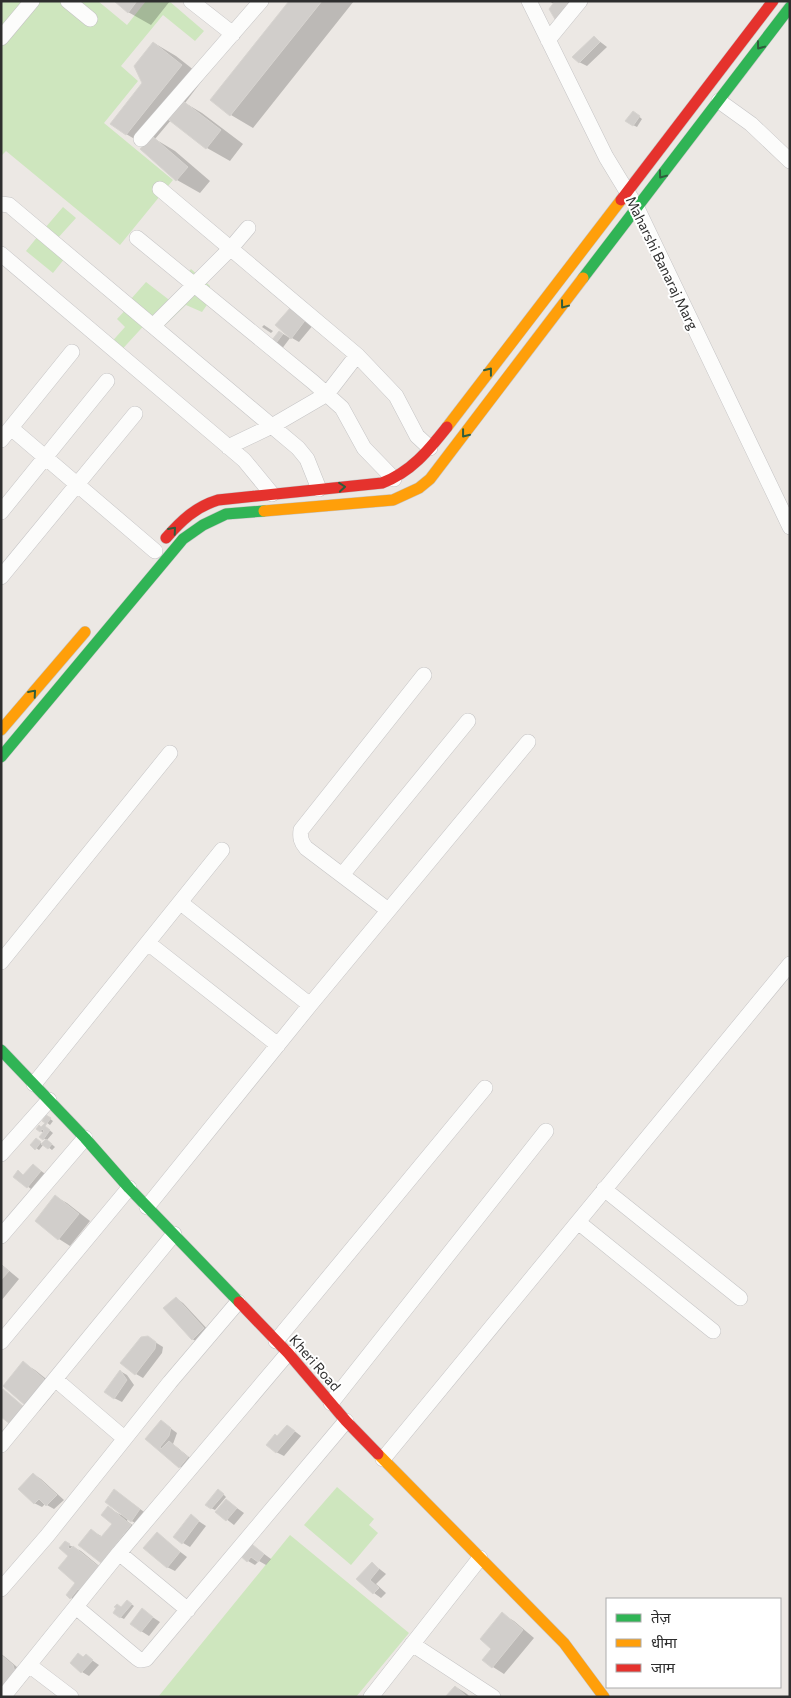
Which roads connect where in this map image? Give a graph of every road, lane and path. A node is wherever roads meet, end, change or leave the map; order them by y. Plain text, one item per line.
1 (32, 1) edge
2 (68, 1) edge
3 (191, 1) edge
4 (261, 1) edge
5 (529, 1) edge
6 (580, 1) edge
7 (773, 1) edge
8 (790, 7) edge
9 (90, 20) dead end
10 (233, 34) junction
11 (1, 38) edge
12 (548, 40) junction
13 (719, 101) junction
14 (140, 139) dead end
15 (790, 161) edge
16 (160, 189) dead end
17 (627, 192) junction
18 (1, 204) edge
19 (637, 208) junction
20 (248, 228) dead end
21 (137, 238) dead end
22 (231, 248) junction
23 (1, 254) edge
24 (194, 284) junction
25 (153, 326) junction
26 (72, 352) dead end
27 (357, 355) junction
28 (107, 381) dead end
29 (327, 394) junction
30 (135, 414) dead end
31 (272, 426) junction
32 (11, 428) junction
33 (1, 440) edge
34 (228, 447) junction
35 (430, 448) junction
36 (46, 457) junction
37 (394, 479) junction
38 (78, 484) junction
39 (320, 489) junction
40 (272, 494) junction
41 (1, 512) edge
42 (790, 527) edge
43 (152, 555) joint
44 (1, 577) edge
45 (91, 626) dead end
46 (424, 675) dead end
47 (468, 721) dead end
48 (1, 730) edge
49 (528, 742) dead end
50 (170, 753) dead end
51 (1, 757) edge
52 (222, 850) dead end
53 (342, 876) junction
54 (181, 903) junction
55 (388, 910) junction
56 (148, 943) junction
57 (1, 962) edge
58 (790, 964) edge
59 (310, 1005) junction
60 (278, 1045) junction
61 (4, 1058) edge
62 (34, 1084) junction
63 (486, 1088) dead end
64 (48, 1100) junction
65 (546, 1131) dead end
66 (85, 1138) junction
67 (1, 1154) edge
68 (129, 1188) junction
69 (604, 1189) junction
70 (147, 1207) junction
71 (578, 1222) junction
72 (174, 1234) junction
73 (1, 1236) edge
74 (740, 1298) dead end
75 (238, 1302) junction
76 (713, 1331) dead end
77 (276, 1341) junction
78 (1, 1342) edge
79 (288, 1353) junction
80 (55, 1379) junction
81 (331, 1404) junction
82 (346, 1421) junction
83 (124, 1438) junction
84 (1, 1445) edge
85 (383, 1459) junction
86 (119, 1553) junction
87 (480, 1558) junction
88 (1, 1589) edge
89 (76, 1607) junction
90 (188, 1610) junction
91 (412, 1644) junction
92 (29, 1665) junction
93 (600, 1695) edge
94 (3, 1697) edge
95 (71, 1697) edge
96 (371, 1697) edge
97 (493, 1697) edge

1 - 11 street
2 - 9 street
3 - 10 street
4 - 10 street
5 - 12 street, Maharshi Banaraj Marg
6 - 12 street
7 - 17 street
8 -> 13 street
10 - 14 street
12 - 17 street, Maharshi Banaraj Marg
13 - 15 street
13 -> 19 street
16 - 22 street
17 - 19 street, Maharshi Banaraj Marg
35 -> 17 street
18 - 25 street
19 - 42 street, Maharshi Banaraj Marg
19 -> 51 street
20 - 22 street
21 - 24 street
22 - 24 street
22 - 27 street
23 - 34 street
24 - 25 street
24 - 29 street
25 - 31 street
26 - 32 street
27 - 29 street
27 - 35 street
28 - 36 street
29 - 31 street
29 - 37 street
30 - 38 street
31 - 34 street
31 - 39 street
32 - 33 street
32 - 36 street
34 - 40 street
35 - 37 street
36 - 38 street
36 - 41 street
39 -> 37 street
38 - 43 street
38 - 44 street
39 - 40 street
43 -> 40 street
48 -> 45 street
46 - 53 street
47 - 53 street
49 - 55 street
50 - 57 street
52 - 54 street
53 - 55 street
54 - 56 street
54 - 59 street
55 - 59 street
56 - 60 street
56 - 62 street
58 - 69 street
59 - 60 street
60 - 70 street
61 - 62 street, Kheri Road
62 - 64 street, Kheri Road
63 - 77 street
64 - 66 street, Kheri Road
64 - 67 street
65 - 81 street
66 - 68 street, Kheri Road
66 - 73 street
68 - 70 street, Kheri Road
68 - 78 street
69 - 71 street
69 - 74 street
70 - 72 street, Kheri Road
71 - 76 street
71 - 85 street
72 - 75 street, Kheri Road
72 - 80 street
75 - 77 street, Kheri Road
75 - 83 street
77 - 79 street, Kheri Road
79 - 81 street, Kheri Road
79 - 86 street
80 - 83 street
80 - 84 street
81 - 82 street, Kheri Road
82 - 85 street, Kheri Road
82 - 90 street
83 - 88 street
85 - 87 street, Kheri Road
86 - 89 street
86 - 90 street
87 - 91 street
87 - 93 street, Kheri Road
89 - 90 street
89 - 92 street
91 - 96 street
91 - 97 street
92 - 94 street
92 - 95 street

